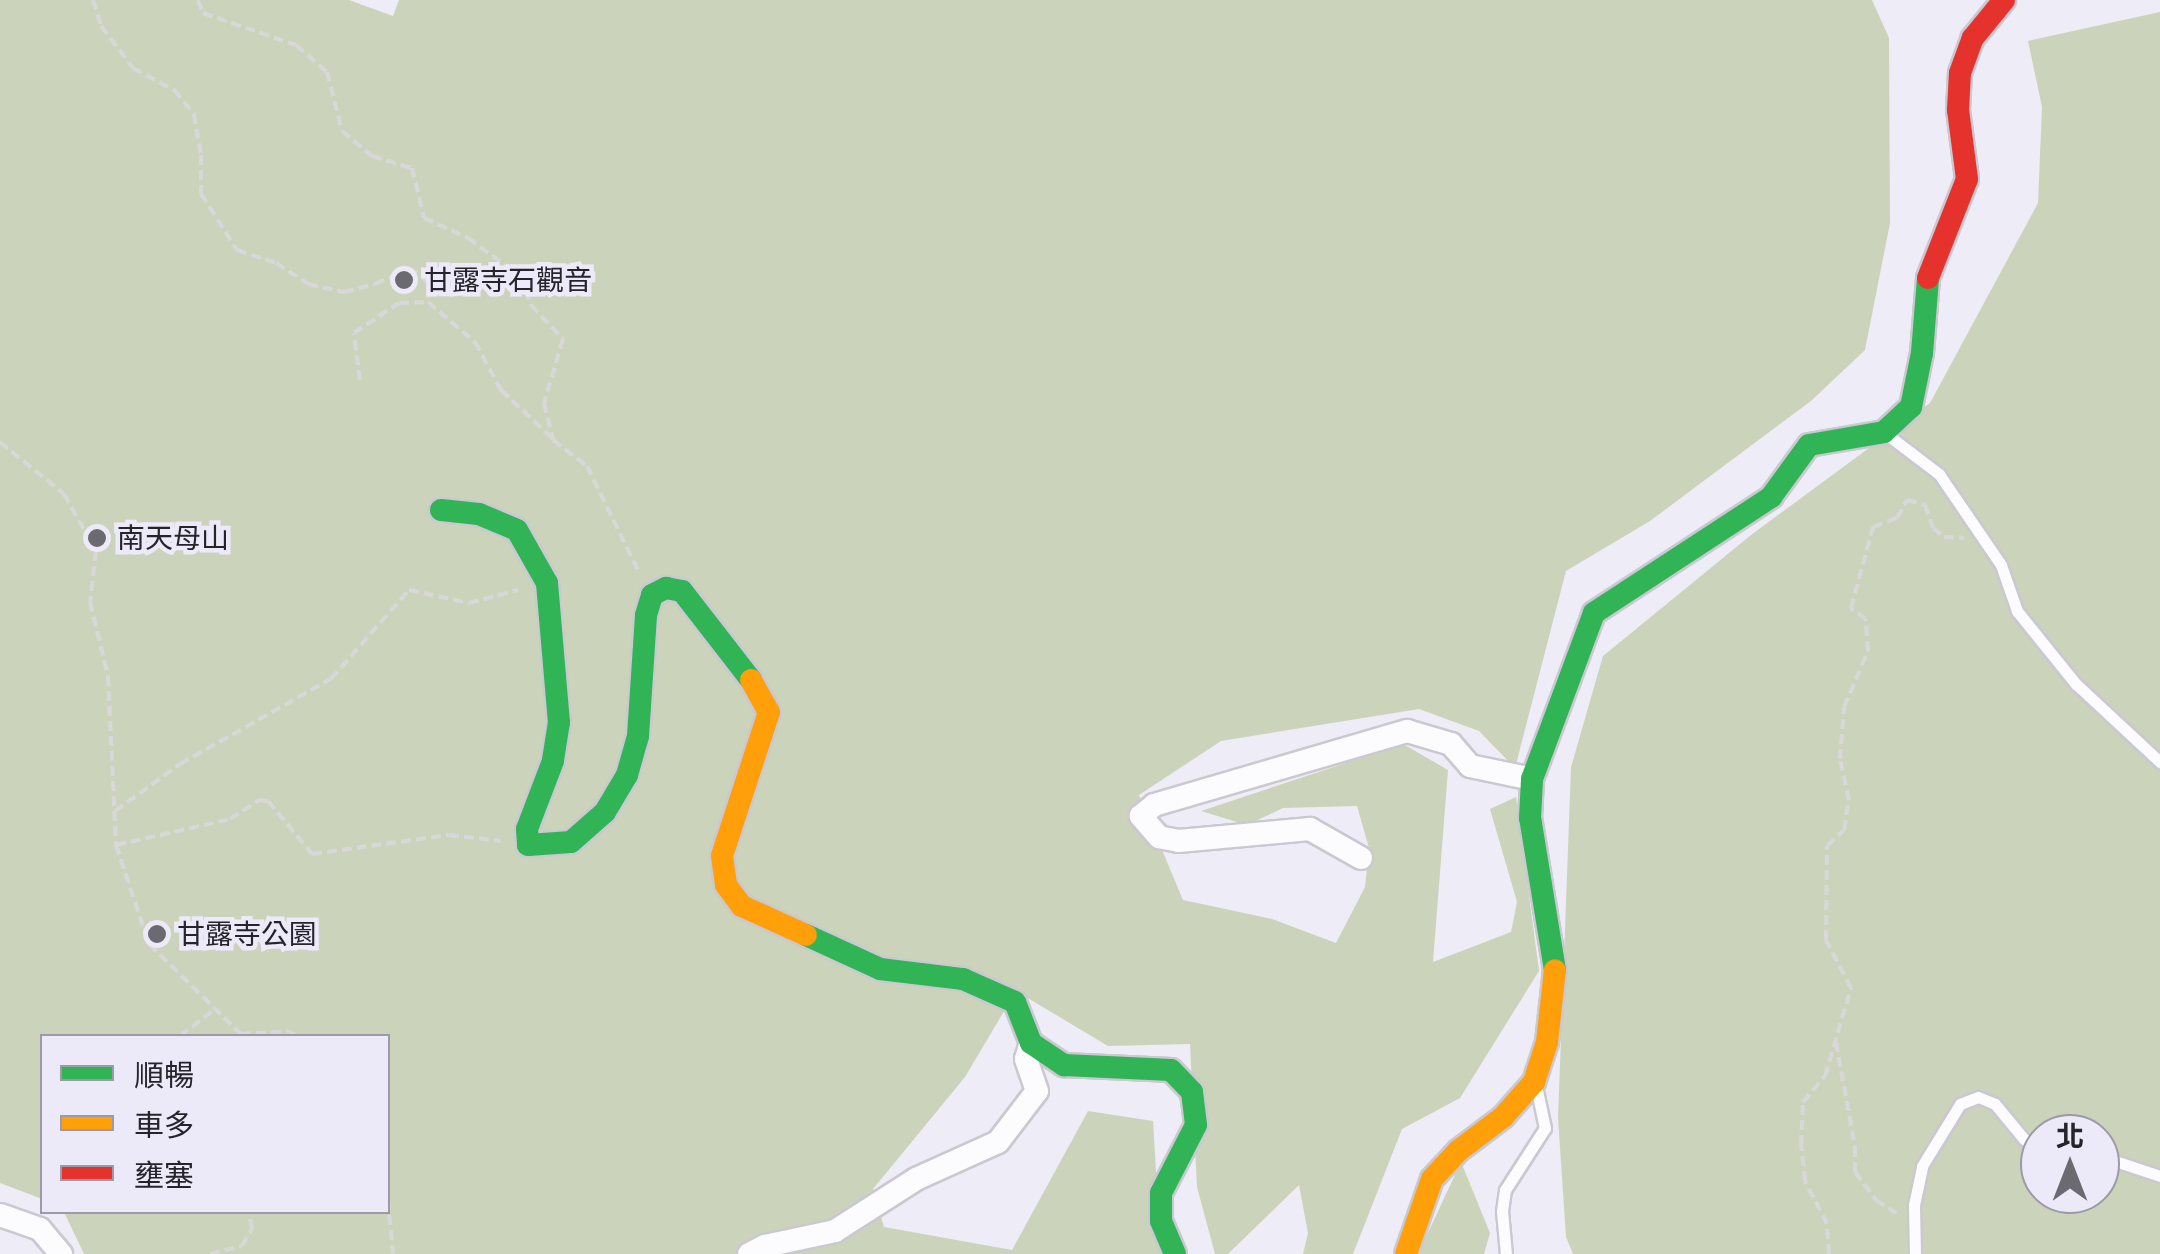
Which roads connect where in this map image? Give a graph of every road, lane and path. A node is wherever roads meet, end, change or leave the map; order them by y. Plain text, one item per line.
1 (92, 0) edge
2 (198, 0) edge
3 (2004, 0) edge
4 (428, 302) junction
5 (360, 380) dead end
6 (1884, 432) junction
7 (553, 440) junction
8 (0, 442) edge
9 (441, 510) dead end
10 (1979, 538) junction
11 (547, 583) junction
12 (646, 616) junction
13 (2160, 762) edge
14 (1532, 779) junction
15 (115, 811) junction
16 (116, 845) junction
17 (528, 845) junction
18 (1362, 858) dead end
19 (215, 1009) junction
20 (183, 1034) edge
21 (241, 1034) edge
22 (241, 1034) edge
23 (293, 1034) edge
24 (1836, 1040) junction
25 (1032, 1043) junction
26 (1534, 1082) junction
27 (2020, 1134) edge
28 (2120, 1163) edge
29 (2160, 1176) edge
30 (0, 1214) edge
31 (249, 1214) edge
32 (389, 1214) edge
33 (1913, 1224) junction
34 (61, 1254) edge
35 (210, 1254) edge
36 (393, 1254) edge
37 (749, 1254) edge
38 (1176, 1254) edge
39 (1406, 1254) edge
40 (1506, 1254) edge
41 (1829, 1254) edge
42 (1915, 1254) edge

1 - 4 path
2 - 7 path
3 - 6 street
4 - 5 path
4 - 7 path
6 - 10 lane
6 - 14 street
7 - 12 path
8 - 15 path
9 - 11 street
10 - 13 lane
10 - 24 path
11 - 15 path
11 - 17 street
12 - 17 street
12 - 25 street
14 - 18 street
14 - 26 street
15 - 16 path
16 - 17 path
16 - 19 path
19 - 20 path
19 - 21 path
22 - 23 path
24 - 33 path
24 - 41 path
25 - 37 street
25 - 38 street
26 - 39 street
26 - 40 lane
27 - 33 lane
28 - 29 lane
30 - 34 street
31 - 35 path
32 - 36 path
33 - 42 lane

